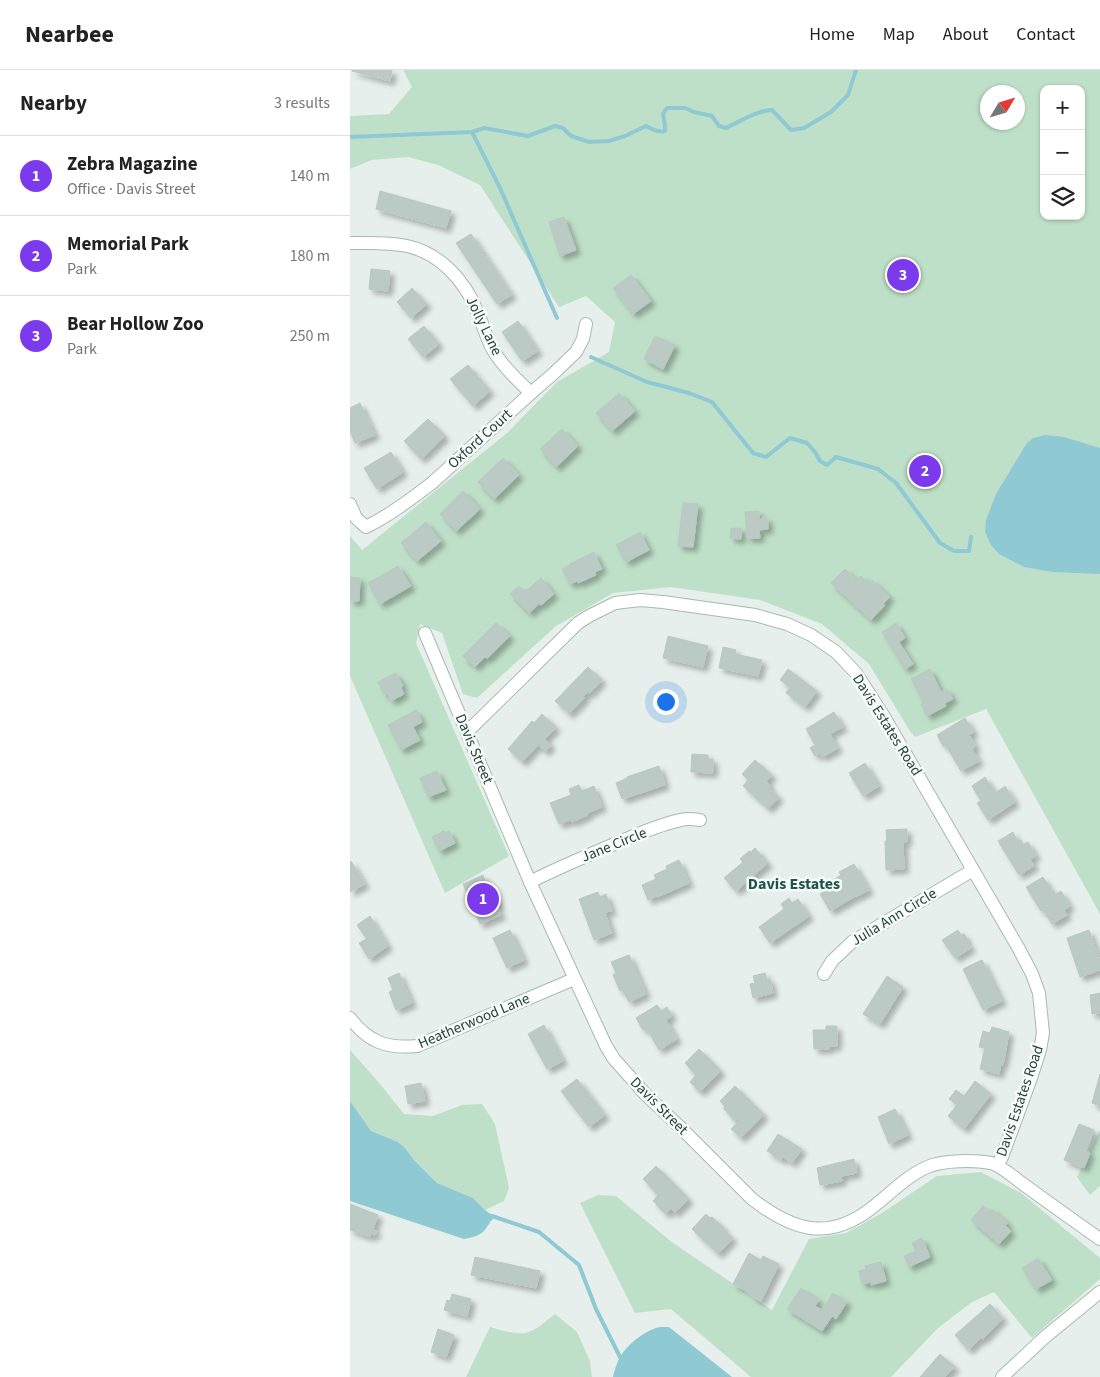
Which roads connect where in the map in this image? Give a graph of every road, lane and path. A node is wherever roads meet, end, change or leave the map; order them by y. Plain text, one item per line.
1 (350, 243) edge
2 (586, 324) dead end
3 (530, 393) junction
4 (350, 504) edge
5 (425, 634) dead end
6 (467, 732) junction
7 (700, 820) dead end
8 (973, 870) junction
9 (530, 882) junction
10 (824, 974) dead end
11 (574, 979) junction
12 (350, 1018) edge
13 (997, 1165) junction
14 (1100, 1239) edge
15 (1100, 1292) edge
16 (1002, 1377) edge

1 - 3 street, Jolly Lane
2 - 3 street, Oxford Court
3 - 4 street, Oxford Court
5 - 6 street, Davis Street
6 - 8 street, Davis Estates Road
6 - 9 street, Davis Street
7 - 9 street, Jane Circle
8 - 10 street, Julia Ann Circle
8 - 13 street, Davis Estates Road
9 - 11 street, Davis Street
11 - 12 street, Heatherwood Lane
11 - 13 street, Davis Street
13 - 14 street, Davis Street
15 - 16 street

